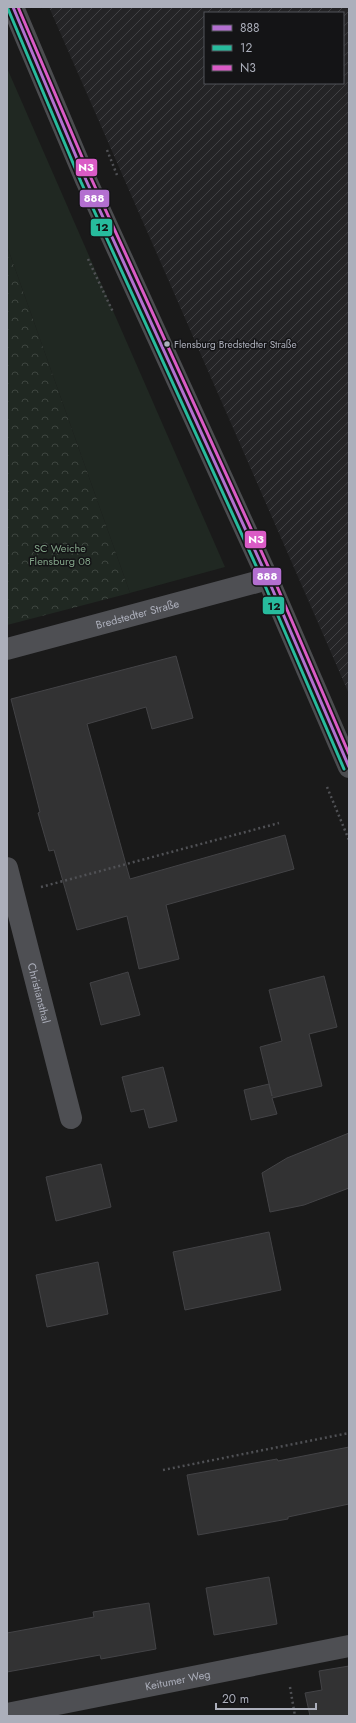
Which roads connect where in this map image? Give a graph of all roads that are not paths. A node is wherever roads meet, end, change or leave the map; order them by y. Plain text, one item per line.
1 (13, 7) edge
2 (268, 579) junction
3 (7, 649) edge
4 (349, 767) edge
5 (7, 868) edge
6 (71, 1118) dead end
7 (349, 1646) edge
8 (7, 1714) edge

1 - 2 main road
2 - 3 street, Bredstedter Straße
2 - 4 main road
5 - 6 street, Christiansthal
7 - 8 street, Keitumer Weg

